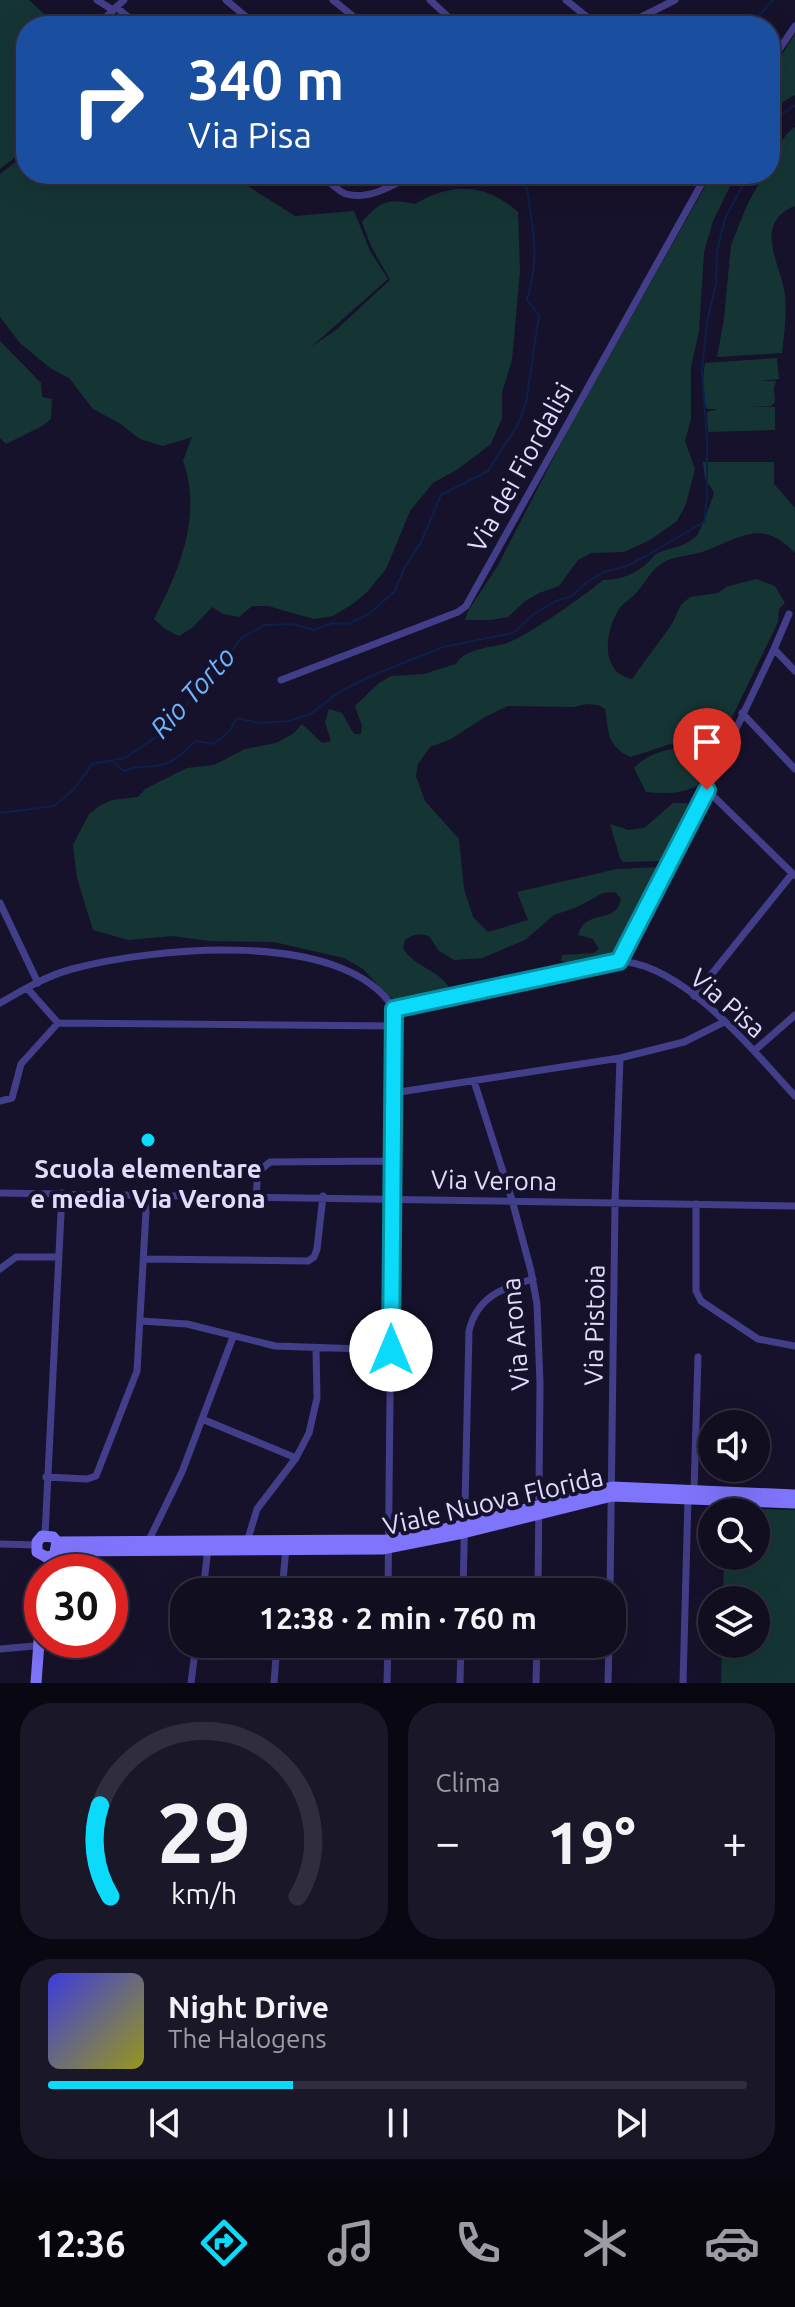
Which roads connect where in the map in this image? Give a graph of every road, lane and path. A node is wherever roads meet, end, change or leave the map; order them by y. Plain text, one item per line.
1 (97, 0) edge
2 (108, 0) edge
3 (124, 0) edge
4 (226, 0) edge
5 (333, 0) edge
6 (430, 0) edge
7 (566, 0) edge
8 (675, 0) edge
9 (112, 11) junction
10 (121, 16) edge
11 (245, 16) edge
12 (353, 16) edge
13 (447, 16) edge
14 (586, 16) edge
15 (643, 16) edge
16 (795, 26) edge
17 (780, 48) edge
18 (332, 184) edge
19 (394, 184) edge
20 (701, 184) edge
21 (789, 614) dead end
22 (774, 649) junction
23 (795, 671) edge
24 (281, 680) dead end
25 (742, 713) junction
26 (795, 769) edge
27 (707, 790) junction
28 (794, 875) edge
29 (0, 903) edge
30 (619, 961) junction
31 (38, 983) junction
32 (27, 988) junction
33 (694, 996) junction
34 (0, 1003) edge
35 (394, 1009) junction
36 (795, 1015) edge
37 (724, 1022) junction
38 (58, 1023) junction
39 (394, 1026) junction
40 (754, 1051) junction
41 (620, 1058) junction
42 (474, 1081) junction
43 (393, 1093) junction
44 (795, 1096) edge
45 (0, 1101) edge
46 (391, 1161) junction
47 (0, 1193) edge
48 (62, 1193) junction
49 (147, 1193) junction
50 (256, 1195) junction
51 (323, 1196) junction
52 (392, 1197) junction
53 (512, 1200) junction
54 (615, 1203) junction
55 (696, 1204) junction
56 (795, 1206) edge
57 (57, 1257) junction
58 (145, 1259) junction
59 (0, 1269) edge
60 (533, 1279) junction
61 (141, 1321) junction
62 (233, 1337) junction
63 (795, 1346) edge
64 (316, 1348) junction
65 (391, 1350) junction
66 (698, 1357) dead end
67 (202, 1419) junction
68 (296, 1458) junction
69 (46, 1477) junction
70 (612, 1491) junction
71 (691, 1494) junction
72 (795, 1495) edge
73 (744, 1496) junction
74 (795, 1503) edge
75 (539, 1510) junction
76 (464, 1529) junction
77 (45, 1535) junction
78 (247, 1542) junction
79 (0, 1544) edge
80 (36, 1545) junction
81 (286, 1545) junction
82 (388, 1545) junction
83 (209, 1546) junction
84 (146, 1547) junction
85 (53, 1552) junction
86 (205, 1578) edge
87 (283, 1578) edge
88 (388, 1578) edge
89 (463, 1578) edge
90 (538, 1578) edge
91 (610, 1578) edge
92 (24, 1646) edge
93 (0, 1649) edge
94 (40, 1658) edge
95 (43, 1658) edge
96 (194, 1658) edge
97 (276, 1658) edge
98 (388, 1658) edge
99 (461, 1658) edge
100 (537, 1658) edge
101 (609, 1658) edge
102 (36, 1683) edge
103 (43, 1683) edge
104 (191, 1683) edge
105 (274, 1683) edge
106 (387, 1683) edge
107 (460, 1683) edge
108 (536, 1683) edge
109 (608, 1683) edge
110 (683, 1683) edge

1 - 9 street
2 - 9 street
3 - 9 street
4 - 11 street
5 - 12 street
6 - 13 street
7 - 14 street
8 - 15 street
9 - 10 street
16 - 17 street
18 - 19 street
20 - 24 street, Via dei Fiordalisi
21 - 22 street
22 - 23 street
22 - 25 street
25 - 26 street
25 - 27 street
27 - 28 street
27 - 30 street
28 - 33 street
29 - 31 street
30 - 33 street, Via Pisa
30 - 35 street, Via Pisa
31 - 32 street
31 - 35 street
32 - 34 street
32 - 38 street
33 - 37 street, Via Pisa
35 - 39 street
36 - 40 street
37 - 40 street, Via Pisa
37 - 41 street
38 - 39 street
38 - 45 street
39 - 43 street
40 - 44 street, Via Pisa
41 - 42 street
41 - 54 street, Via Pistoia
42 - 43 street
42 - 53 street, Via Arona
43 - 46 street
46 - 50 street
46 - 52 street
47 - 48 street, Via Verona
48 - 49 street, Via Verona
48 - 57 street
49 - 50 street, Via Verona
49 - 58 street
50 - 51 street, Via Verona
51 - 52 street, Via Verona
51 - 58 street
52 - 53 street, Via Verona
52 - 65 street
53 - 54 street, Via Verona
53 - 60 street, Via Arona
54 - 55 street, Via Verona
54 - 70 street, Via Pistoia
55 - 56 street, Via Verona
55 - 63 street
57 - 59 street
57 - 69 street
58 - 61 street
60 - 75 street, Via Arona
60 - 76 street
61 - 62 street
61 - 69 street
62 - 64 street
62 - 67 street
64 - 65 street
64 - 68 street
65 - 82 street
66 - 71 street
67 - 68 street
67 - 84 street
68 - 78 street
69 - 77 street
70 - 71 street, Viale Nuova Florida
70 - 75 street, Viale Nuova Florida
70 - 91 street, Via Pistoia
71 - 73 street, Viale Nuova Florida
71 - 110 street
72 - 73 street, Viale Nuova Florida
73 - 74 street, Viale Nuova Florida
75 - 76 street, Viale Nuova Florida
75 - 90 street, Via Arona
76 - 82 street, Viale Nuova Florida
76 - 89 street
77 - 80 street
77 - 85 street
78 - 81 street, Viale Nuova Florida
78 - 83 street, Viale Nuova Florida
79 - 80 street
80 - 85 street
81 - 82 street, Viale Nuova Florida
81 - 83 street, Viale Nuova Florida
81 - 87 street
82 - 88 street
83 - 84 street, Viale Nuova Florida
83 - 86 street
84 - 85 street, Viale Nuova Florida
92 - 93 street
94 - 102 street
95 - 103 street
96 - 104 street
97 - 105 street
98 - 106 street
99 - 107 street
100 - 108 street
101 - 109 street

